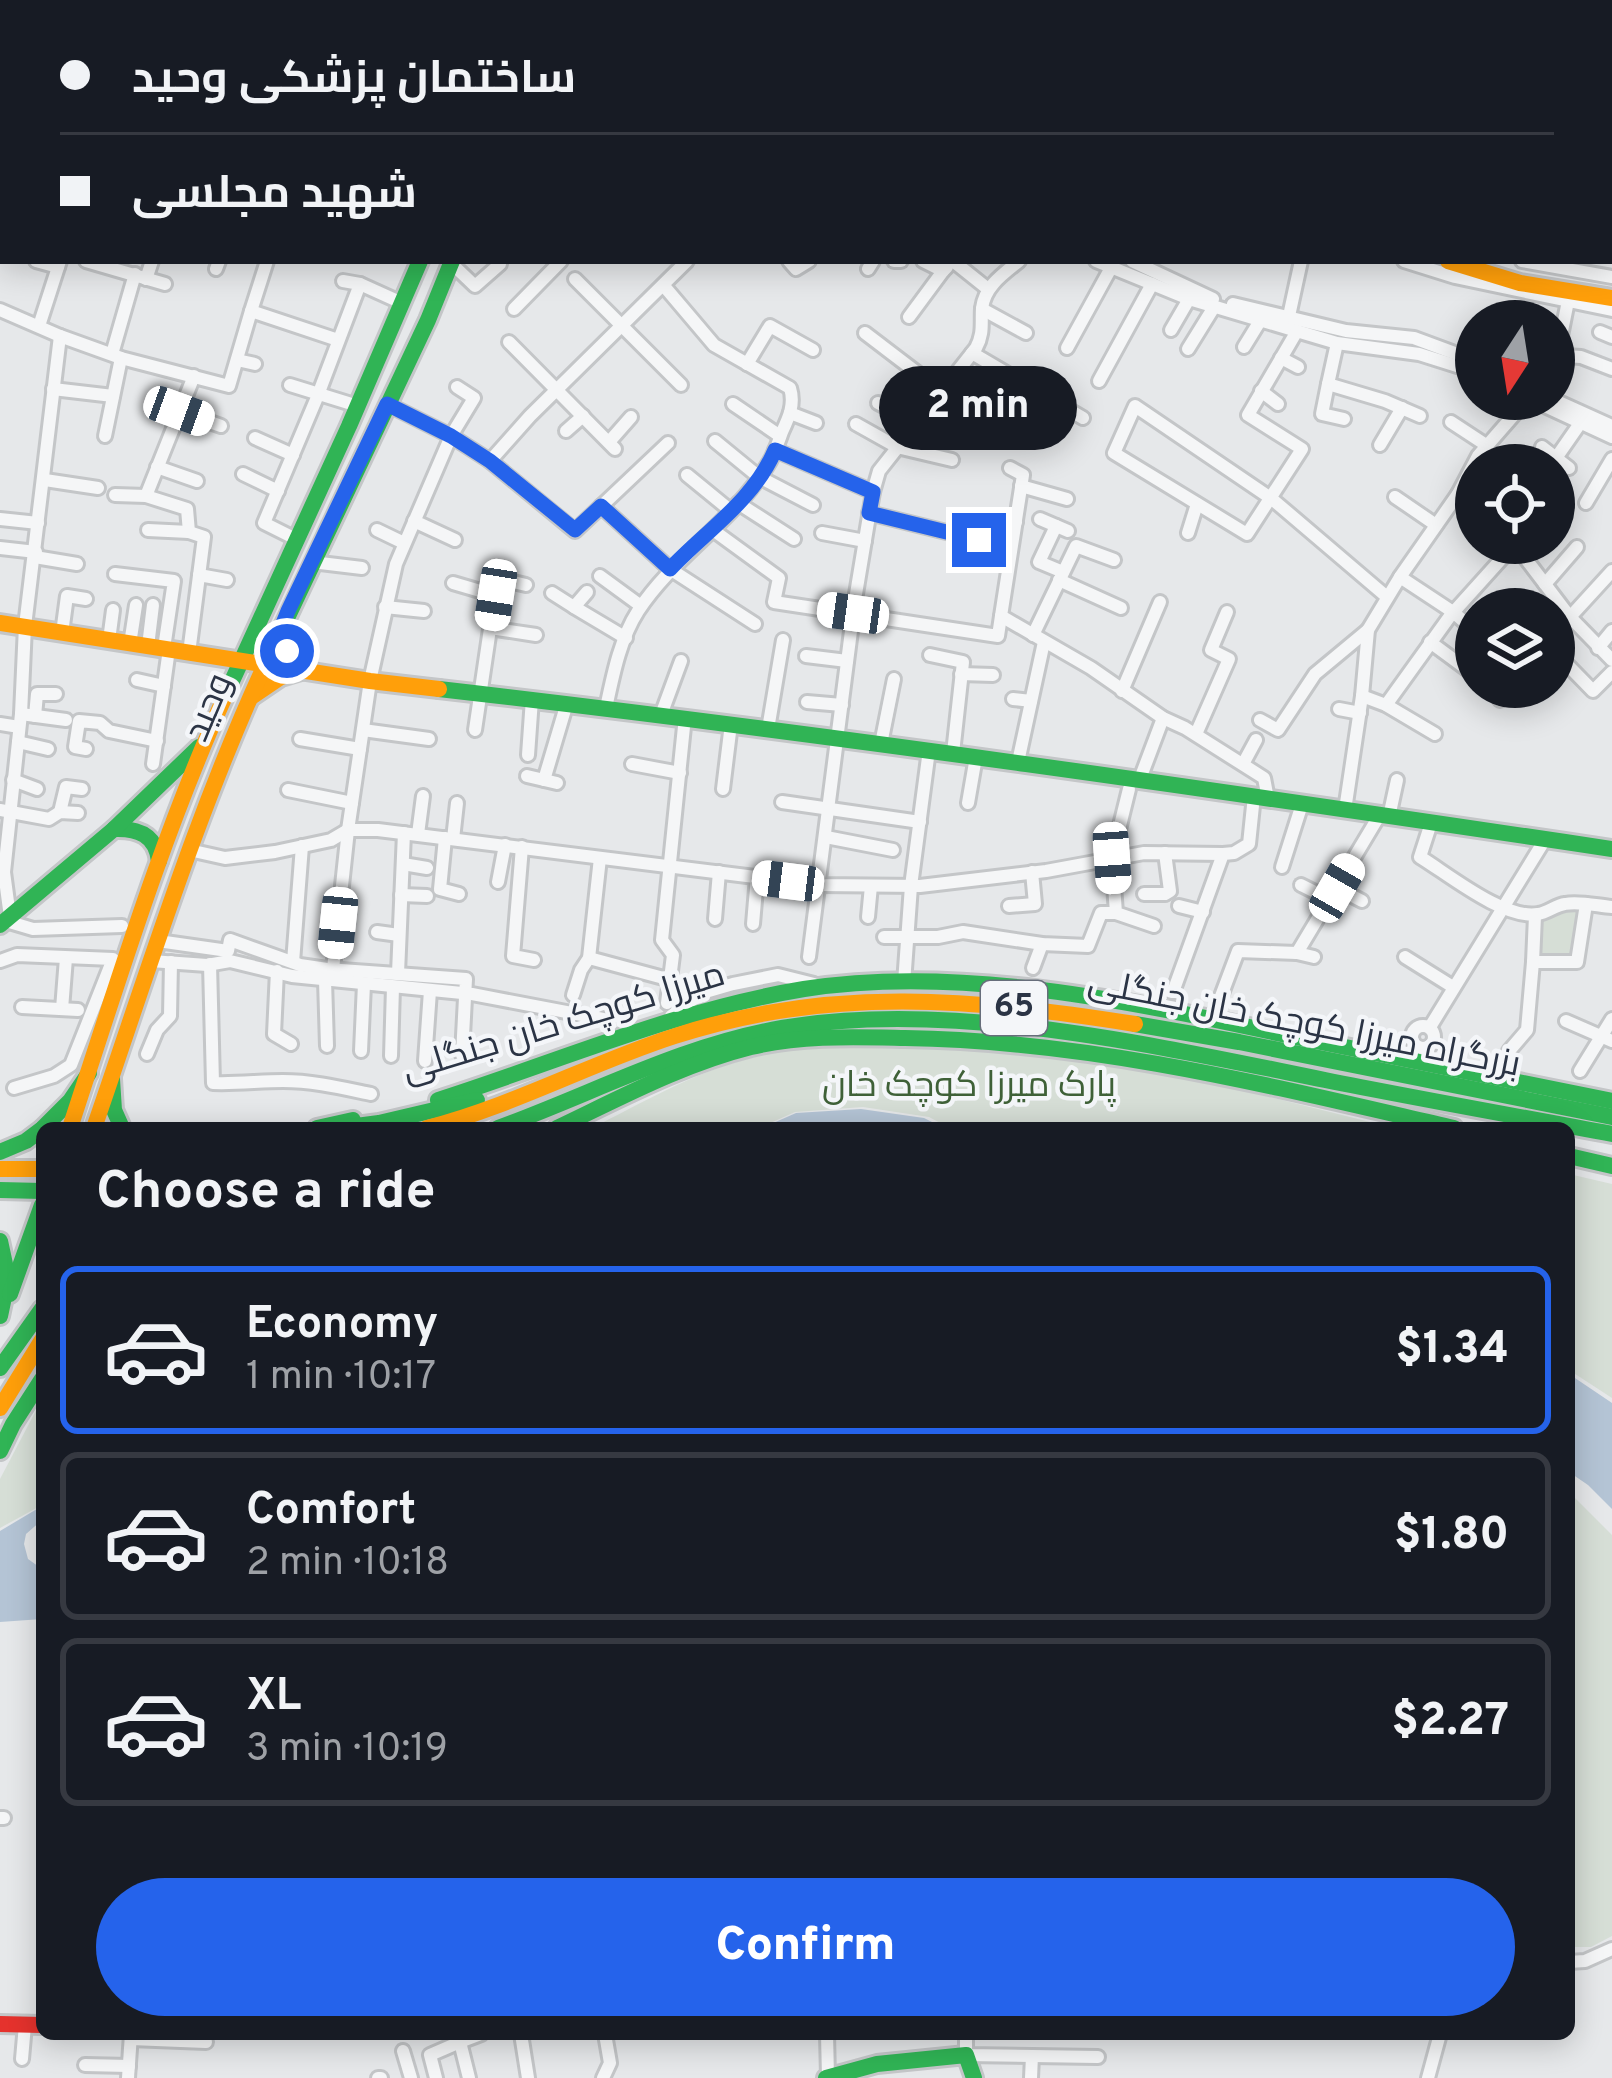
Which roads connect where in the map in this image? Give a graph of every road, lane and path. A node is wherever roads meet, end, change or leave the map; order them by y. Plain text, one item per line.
1 (59, 264) edge
2 (96, 264) edge
3 (150, 264) edge
4 (266, 264) edge
5 (419, 264) edge
6 (450, 264) edge
7 (453, 264) edge
8 (500, 264) dead end
9 (558, 264) edge
10 (684, 264) edge
11 (949, 264) edge
12 (1016, 264) edge
13 (1103, 264) edge
14 (1105, 264) edge
15 (1138, 264) edge
16 (1300, 264) edge
17 (1414, 264) edge
18 (1458, 264) edge
19 (1484, 264) edge
20 (1541, 264) edge
21 (140, 277) junction
22 (1612, 278) edge
23 (575, 279) dead end
24 (343, 281) dead end
25 (165, 284) dead end
26 (360, 284) junction
27 (1151, 284) junction
28 (664, 286) junction
29 (988, 289) junction
30 (1612, 294) edge
31 (1189, 299) junction
32 (1563, 300) edge
33 (1575, 302) edge
34 (402, 304) junction
35 (1214, 307) junction
36 (514, 309) dead end
37 (982, 309) junction
38 (0, 310) edge
39 (1612, 310) edge
40 (251, 311) junction
41 (1288, 316) junction
42 (909, 317) dead end
43 (1260, 321) junction
44 (39, 326) junction
45 (622, 326) junction
46 (1171, 331) dead end
47 (1297, 331) junction
48 (865, 333) dead end
49 (1026, 333) dead end
50 (60, 336) junction
51 (338, 340) junction
52 (509, 342) dead end
53 (1337, 343) junction
54 (1402, 344) junction
55 (1244, 347) dead end
56 (1067, 348) dead end
57 (1612, 348) edge
58 (1189, 349) dead end
59 (812, 350) dead end
60 (972, 353) junction
61 (1455, 353) edge
62 (116, 356) junction
63 (1575, 357) edge
64 (1281, 358) junction
65 (237, 360) junction
66 (255, 364) dead end
67 (747, 364) junction
68 (1455, 365) edge
69 (1298, 367) dead end
70 (1610, 368) edge
71 (194, 376) junction
72 (1099, 381) dead end
73 (1328, 384) junction
74 (290, 385) dead end
75 (681, 385) dead end
76 (458, 387) dead end
77 (53, 389) junction
78 (556, 390) junction
79 (941, 391) junction
80 (1261, 392) junction
81 (319, 394) junction
82 (113, 397) junction
83 (878, 403) dead end
84 (387, 404) junction
85 (734, 404) dead end
86 (1278, 404) dead end
87 (1402, 408) junction
88 (179, 411) junction
89 (1575, 412) edge
90 (790, 413) junction
91 (354, 414) junction
92 (583, 416) junction
93 (1420, 416) dead end
94 (631, 417) dead end
95 (973, 417) dead end
96 (1083, 418) dead end
97 (1344, 419) dead end
98 (1575, 419) edge
99 (918, 420) junction
100 (1509, 420) edge
101 (1451, 422) dead end
102 (1581, 422) junction
103 (816, 423) dead end
104 (856, 424) dead end
105 (221, 426) dead end
106 (566, 431) dead end
107 (1611, 432) edge
108 (105, 436) dead end
109 (451, 436) junction
110 (781, 436) junction
111 (255, 438) dead end
112 (715, 441) dead end
113 (668, 443) dead end
114 (1484, 444) edge
115 (1487, 444) edge
116 (1566, 444) edge
117 (1380, 446) dead end
118 (897, 447) junction
119 (775, 450) junction
120 (293, 455) junction
121 (1612, 459) edge
122 (952, 460) dead end
123 (490, 461) junction
124 (157, 467) junction
125 (1010, 468) dead end
126 (243, 474) dead end
127 (687, 475) dead end
128 (759, 477) junction
129 (45, 480) junction
130 (197, 481) dead end
131 (1021, 487) junction
132 (98, 488) dead end
133 (278, 491) junction
134 (873, 492) junction
135 (115, 495) dead end
136 (146, 496) junction
137 (1395, 497) dead end
138 (1455, 498) edge
139 (1067, 499) dead end
140 (1272, 499) junction
141 (1586, 503) dead end
142 (1198, 504) junction
143 (813, 505) dead end
144 (601, 506) junction
145 (734, 507) junction
146 (869, 513) junction
147 (984, 518) dead end
148 (0, 519) edge
149 (1040, 519) dead end
150 (414, 521) junction
151 (1016, 522) junction
152 (38, 523) junction
153 (1436, 526) junction
154 (148, 530) dead end
155 (377, 530) dead end
156 (713, 530) junction
157 (189, 532) junction
158 (822, 533) dead end
159 (1188, 533) dead end
160 (296, 539) junction
161 (794, 539) dead end
162 (979, 540) dead end
163 (455, 541) dead end
164 (865, 541) junction
165 (404, 544) junction
166 (1577, 547) dead end
167 (0, 548) edge
168 (35, 554) junction
169 (1114, 560) dead end
170 (311, 562) junction
171 (76, 564) dead end
172 (1500, 564) edge
173 (1531, 564) edge
174 (362, 568) dead end
175 (670, 569) junction
176 (1612, 571) edge
177 (115, 574) dead end
178 (199, 575) junction
179 (600, 576) dead end
180 (1061, 576) junction
181 (1400, 577) junction
182 (227, 580) dead end
183 (453, 583) dead end
184 (1545, 584) junction
185 (526, 585) dead end
186 (1548, 588) edge
187 (587, 592) dead end
188 (552, 593) dead end
189 (496, 595) junction
190 (1387, 597) junction
191 (86, 599) dead end
192 (267, 601) junction
193 (1160, 602) dead end
194 (136, 604) dead end
195 (153, 605) dead end
196 (641, 606) junction
197 (386, 607) junction
198 (574, 607) junction
199 (1121, 608) dead end
200 (113, 610) dead end
201 (288, 611) junction
202 (424, 611) dead end
203 (1227, 612) dead end
204 (1453, 612) junction
205 (1575, 612) edge
206 (853, 613) junction
207 (1001, 616) junction
208 (0, 623) edge
209 (1575, 623) edge
210 (755, 624) dead end
211 (25, 626) junction
212 (490, 628) junction
213 (1368, 630) junction
214 (1612, 631) edge
215 (62, 633) junction
216 (279, 633) junction
217 (252, 635) junction
218 (536, 635) dead end
219 (626, 638) junction
220 (1038, 639) junction
221 (110, 640) junction
222 (783, 640) dead end
223 (1430, 642) junction
224 (153, 646) junction
225 (1598, 648) junction
226 (195, 654) junction
227 (930, 655) dead end
228 (806, 656) dead end
229 (1455, 660) edge
230 (1612, 660) edge
231 (240, 661) junction
232 (681, 661) dead end
233 (848, 661) junction
234 (264, 665) junction
235 (1022, 666) dead end
236 (302, 671) junction
237 (1038, 671) junction
238 (1612, 672) edge
239 (1575, 673) edge
240 (962, 674) junction
241 (993, 675) dead end
242 (894, 679) dead end
243 (136, 680) dead end
244 (370, 681) junction
245 (164, 686) junction
246 (1123, 691) junction
247 (481, 693) junction
248 (56, 694) dead end
249 (1362, 696) junction
250 (225, 699) junction
251 (532, 699) junction
252 (1013, 699) dead end
253 (1031, 701) junction
254 (247, 702) junction
255 (807, 702) dead end
256 (567, 703) junction
257 (842, 705) junction
258 (1386, 705) junction
259 (606, 708) junction
260 (1339, 710) dead end
261 (1360, 713) junction
262 (661, 715) junction
263 (686, 717) junction
264 (1163, 718) junction
265 (73, 720) junction
266 (1260, 720) dead end
267 (0, 724) edge
268 (731, 724) junction
269 (23, 725) junction
270 (768, 728) junction
271 (363, 730) junction
272 (475, 730) dead end
273 (1008, 734) dead end
274 (1196, 734) junction
275 (1436, 734) dead end
276 (838, 738) junction
277 (1023, 738) junction
278 (429, 739) dead end
279 (300, 740) dead end
280 (1256, 740) dead end
281 (157, 741) junction
282 (204, 743) junction
283 (880, 743) junction
284 (48, 749) dead end
285 (86, 749) dead end
286 (360, 749) junction
287 (929, 750) junction
288 (528, 754) dead end
289 (952, 754) junction
290 (976, 757) junction
291 (1018, 762) junction
292 (153, 764) dead end
293 (632, 764) dead end
294 (1243, 764) junction
295 (10, 769) edge
296 (680, 773) junction
297 (527, 776) dead end
298 (1397, 780) dead end
299 (1134, 784) junction
300 (37, 788) dead end
301 (82, 789) dead end
302 (723, 789) dead end
303 (288, 790) dead end
304 (423, 796) dead end
305 (1261, 797) junction
306 (782, 802) dead end
307 (352, 803) junction
308 (457, 803) dead end
309 (968, 803) dead end
310 (1302, 804) junction
311 (829, 809) junction
312 (5, 810) edge
313 (1346, 810) junction
314 (60, 812) junction
315 (78, 813) dead end
316 (1384, 817) junction
317 (920, 822) junction
318 (1431, 824) junction
319 (114, 829) junction
320 (348, 830) junction
321 (411, 834) junction
322 (826, 837) junction
323 (449, 838) junction
324 (4, 839) edge
325 (1544, 841) junction
326 (505, 845) junction
327 (302, 846) junction
328 (522, 847) junction
329 (1612, 849) edge
330 (190, 850) junction
331 (892, 850) dead end
332 (1165, 854) junction
333 (1223, 854) junction
334 (600, 858) junction
335 (1112, 858) junction
336 (403, 864) junction
337 (670, 866) junction
338 (1282, 867) dead end
339 (427, 868) dead end
340 (159, 869) junction
341 (719, 872) junction
342 (1032, 872) junction
343 (758, 877) junction
344 (498, 882) dead end
345 (819, 885) junction
346 (1301, 885) dead end
347 (871, 886) junction
348 (911, 886) junction
349 (459, 894) dead end
350 (1144, 894) dead end
351 (1334, 894) junction
352 (401, 895) junction
353 (427, 896) dead end
354 (1362, 902) dead end
355 (1586, 904) junction
356 (1009, 906) dead end
357 (1179, 906) dead end
358 (1502, 907) junction
359 (1612, 908) edge
360 (1203, 912) junction
361 (1116, 913) junction
362 (5, 915) edge
363 (1535, 916) junction
364 (868, 917) dead end
365 (715, 919) dead end
366 (753, 924) dead end
367 (122, 926) dead end
368 (1154, 926) dead end
369 (376, 932) dead end
370 (399, 935) junction
371 (884, 937) dead end
372 (907, 938) junction
373 (158, 941) junction
374 (1042, 944) junction
375 (247, 946) junction
376 (1298, 953) junction
377 (809, 957) dead end
378 (1314, 957) dead end
379 (1406, 957) dead end
380 (66, 958) junction
381 (589, 958) junction
382 (534, 960) dead end
383 (0, 961) edge
384 (151, 961) junction
385 (171, 962) junction
386 (293, 962) junction
387 (1533, 962) junction
388 (242, 963) junction
389 (210, 964) junction
390 (1034, 968) dead end
391 (277, 971) junction
392 (329, 975) junction
393 (395, 980) junction
394 (670, 980) junction
395 (904, 983) junction
396 (364, 984) junction
397 (436, 986) junction
398 (465, 986) junction
399 (1454, 987) junction
400 (1173, 992) dead end
401 (573, 995) dead end
402 (22, 1007) dead end
403 (62, 1009) junction
404 (78, 1010) dead end
405 (666, 1011) junction
406 (603, 1019) dead end
407 (1212, 1019) junction
408 (1612, 1019) edge
409 (1566, 1021) dead end
410 (1430, 1027) junction
411 (1607, 1039) edge
412 (1432, 1043) junction
413 (290, 1044) dead end
414 (1416, 1045) junction
415 (327, 1046) dead end
416 (361, 1051) dead end
417 (1509, 1051) dead end
418 (147, 1054) dead end
419 (462, 1055) dead end
420 (391, 1056) dead end
421 (1398, 1058) junction
422 (425, 1061) dead end
423 (1457, 1071) junction
424 (1580, 1071) dead end
425 (89, 1073) junction
426 (112, 1079) junction
427 (600, 1086) junction
428 (14, 1088) dead end
429 (371, 1094) dead end
430 (526, 1094) junction
431 (1418, 1099) junction
432 (1612, 1101) edge
433 (1612, 1117) edge
434 (50, 1122) edge
435 (72, 1122) edge
436 (96, 1122) edge
437 (119, 1122) edge
438 (343, 1122) edge
439 (383, 1122) edge
440 (448, 1122) edge
441 (515, 1122) edge
442 (543, 1122) edge
443 (570, 1122) edge
444 (1428, 1122) edge
445 (1506, 1122) edge
446 (1545, 1122) edge
447 (1575, 1127) edge
448 (36, 1134) edge
449 (1612, 1134) edge
450 (1575, 1140) edge
451 (1612, 1150) edge
452 (0, 1152) edge
453 (1575, 1157) edge
454 (1612, 1166) edge
455 (0, 1168) edge
456 (36, 1168) edge
457 (0, 1190) edge
458 (36, 1191) edge
459 (36, 1222) edge
460 (0, 1241) edge
461 (36, 1258) edge
462 (16, 1279) junction
463 (2, 1312) edge
464 (36, 1317) edge
465 (36, 1350) edge
466 (0, 1368) edge
467 (36, 1388) edge
468 (0, 1408) edge
469 (0, 1451) edge
470 (1612, 1949) edge
471 (1575, 1962) edge
472 (0, 2020) edge
473 (34, 2025) edge
474 (131, 2040) edge
475 (181, 2040) edge
476 (465, 2040) edge
477 (522, 2040) edge
478 (606, 2040) edge
479 (826, 2040) edge
480 (966, 2040) edge
481 (1438, 2040) edge
482 (206, 2042) dead end
483 (460, 2042) junction
484 (403, 2051) dead end
485 (966, 2055) junction
486 (1032, 2056) junction
487 (1098, 2057) dead end
488 (22, 2059) dead end
489 (85, 2065) dead end
490 (892, 2071) edge
491 (128, 2072) edge
492 (411, 2078) edge
493 (436, 2078) edge
494 (469, 2078) edge
495 (528, 2078) edge
496 (603, 2078) edge
497 (827, 2078) edge
498 (974, 2078) edge
499 (1031, 2078) edge
500 (1428, 2078) edge

1 - 44 street
2 - 21 street
3 - 21 street
4 - 40 street
5 - 34 main road, وحید
6 - 84 main road, وحید
7 - 8 street
9 - 36 street
10 - 28 street
11 - 29 street
11 - 42 street
12 - 29 street
13 - 56 street
14 - 27 street
15 - 41 street
16 - 41 street
17 - 32 street
18 - 30 main road
19 - 30 main road
20 - 22 street
21 - 25 street
21 - 62 street
23 - 45 street
24 - 26 street
26 - 34 street
26 - 51 street
27 - 31 street
27 - 72 street
28 - 45 street
28 - 67 street
29 - 37 street
31 - 35 street
31 - 46 street
33 - 39 street
34 - 91 main road, وحید
35 - 43 street
35 - 58 street
37 - 49 street
37 - 60 street
38 - 44 street
40 - 51 street
40 - 65 street
41 - 54 street
43 - 47 street
43 - 55 street
44 - 50 street
45 - 75 street
45 - 78 street
47 - 53 street
47 - 64 street
48 - 79 street
50 - 62 street
50 - 77 street
51 - 81 street
52 - 78 street
53 - 54 street
53 - 73 street
54 - 61 street
54 - 68 street
57 - 70 street
59 - 67 street
60 - 79 street
60 - 96 street
62 - 71 street
62 - 82 street
63 - 70 street
64 - 69 street
64 - 80 street
65 - 66 street
65 - 71 street
67 - 90 street
71 - 88 street
73 - 87 street
73 - 97 street
74 - 81 street
76 - 109 street
77 - 82 street
77 - 129 street
78 - 92 street
78 - 123 street
79 - 99 street
80 - 86 street
80 - 140 street
81 - 91 street
81 - 120 street
82 - 108 street
83 - 99 street
84 - 109 street
84 - 170 main road, وحید
85 - 110 street
87 - 93 street
87 - 117 street
88 - 105 street
88 - 124 street
89 - 107 street
90 - 103 street
90 - 110 street
91 - 160 main road, وحید
92 - 94 street
92 - 106 street
95 - 99 street
98 - 102 street
99 - 118 street
100 - 115 street
101 - 114 street
102 - 107 street
102 - 116 street
104 - 118 street
109 - 123 street
109 - 150 street
110 - 119 street
111 - 120 street
112 - 128 street
113 - 144 street
118 - 122 street
118 - 134 street
119 - 128 street
119 - 134 street
120 - 133 street
121 - 141 street
123 - 144 street
124 - 130 street
124 - 136 street
125 - 131 street
126 - 133 street
127 - 145 street
128 - 143 street
128 - 145 street
129 - 132 street
129 - 152 street
131 - 139 street
131 - 151 street
133 - 160 street
134 - 146 street
135 - 136 street
136 - 157 street
137 - 153 street
138 - 153 street
140 - 142 street
140 - 142 street
140 - 190 street
142 - 159 street
144 - 175 street
145 - 156 street
145 - 161 street
146 - 162 street
146 - 164 street
147 - 151 street
148 - 152 street
149 - 180 street
150 - 163 street
150 - 165 street
151 - 207 street
152 - 168 street
153 - 181 street
154 - 157 street
155 - 165 street
156 - 175 street
156 - 206 street
157 - 178 street
158 - 164 street
160 - 192 main road, وحید
164 - 206 street
165 - 197 street
166 - 184 street
167 - 168 street
168 - 171 street
168 - 211 street
169 - 180 street
170 - 174 street
170 - 201 main road, وحید
172 - 204 street
173 - 184 street
175 - 196 street
175 - 210 street
176 - 205 street
177 - 224 street
178 - 182 street
178 - 226 street
179 - 196 street
180 - 199 street
180 - 220 street
181 - 190 street
181 - 204 street
183 - 189 street
184 - 186 street
185 - 189 street
187 - 198 street
188 - 198 street
189 - 212 street
190 - 213 street
191 - 215 street
192 - 201 main road
192 - 217 main road, وحید
193 - 246 street
194 - 224 street
195 - 224 street
196 - 219 street
197 - 202 street
197 - 244 street
198 - 219 street
200 - 221 street
201 - 216 main road, وحید
203 - 274 street
204 - 223 street
206 - 207 street
206 - 233 street
207 - 220 street
208 - 211 main road
209 - 225 street
211 - 215 main road
211 - 269 street
212 - 218 street
212 - 247 street
213 - 249 street
213 - 266 street
214 - 225 street
215 - 221 main road
216 - 234 main road, وحید
216 - 236 main road
217 - 226 main road
217 - 231 main road, وحید
219 - 259 street
220 - 237 street
220 - 246 street
221 - 224 main road
222 - 270 street
223 - 229 street
223 - 258 street
224 - 226 main road
224 - 245 street
225 - 230 street
226 - 231 main road
226 - 250 main road
227 - 240 street
228 - 233 street
231 - 234 main road
231 - 250 main road, وحید
232 - 262 street
233 - 257 street
234 - 236 main road
234 - 254 main road, وحید
235 - 237 street
236 - 244 main road
236 - 254 main road
237 - 253 street
238 - 239 street
240 - 241 street
240 - 289 street
242 - 283 street
243 - 245 street
244 - 247 main road
244 - 271 street
245 - 281 street
246 - 264 street
247 - 251 main road
247 - 272 street
248 - 269 street
249 - 258 street
249 - 261 street
250 - 254 main road
250 - 282 main road, وحید
251 - 256 main road
251 - 288 street
252 - 253 street
253 - 277 street
254 - 330 main road, وحید
255 - 257 street
256 - 259 main road
256 - 297 street
257 - 276 street
258 - 275 street
259 - 262 main road
260 - 261 street
261 - 313 street
262 - 263 main road
263 - 268 main road
263 - 296 street
264 - 274 street
264 - 299 street
265 - 269 street
265 - 281 street
265 - 285 street
267 - 269 street
268 - 270 main road
268 - 302 street
269 - 284 street
269 - 295 street
270 - 276 main road
271 - 278 street
271 - 286 street
273 - 277 street
274 - 294 street
276 - 283 main road
276 - 311 street
277 - 291 street
279 - 286 street
280 - 294 street
281 - 292 street
282 - 319 main road
282 - 340 main road, وحید
283 - 287 main road
286 - 307 street
287 - 289 main road
287 - 317 street
289 - 290 main road
290 - 291 main road
290 - 309 street
291 - 299 main road
293 - 296 street
294 - 305 street
295 - 300 street
295 - 312 street
296 - 337 street
298 - 316 street
299 - 305 main road
299 - 335 street
301 - 314 street
303 - 307 street
304 - 321 street
305 - 310 main road
305 - 333 street
306 - 311 street
307 - 320 street
308 - 323 street
310 - 313 main road
310 - 338 street
311 - 317 street
311 - 322 street
312 - 314 street
312 - 324 street
313 - 316 main road
314 - 315 street
316 - 318 main road
316 - 351 street
317 - 348 street
318 - 325 main road
318 - 358 street
319 - 340 main road
319 - 362 main road
320 - 321 street
320 - 327 street
320 - 392 street
321 - 323 street
321 - 336 street
322 - 331 street
322 - 345 street
323 - 326 street
323 - 349 street
324 - 362 street
325 - 329 main road
325 - 358 street
326 - 328 street
326 - 344 street
327 - 330 street
327 - 386 street
328 - 334 street
328 - 382 street
330 - 373 main road, وحید
332 - 333 street
332 - 335 street
332 - 350 street
333 - 360 street
334 - 337 street
334 - 381 street
335 - 342 street
335 - 361 street
336 - 339 street
336 - 352 street
337 - 341 street
337 - 394 street
340 - 425 main road, وحید
341 - 343 street
341 - 365 street
342 - 348 street
342 - 356 street
343 - 345 street
343 - 366 street
345 - 347 street
345 - 377 street
346 - 351 street
347 - 348 street
347 - 364 street
348 - 372 street
351 - 354 street
351 - 376 street
352 - 353 street
352 - 370 street
355 - 359 street
355 - 363 street
355 - 387 street
357 - 360 street
358 - 363 street
358 - 399 street
360 - 400 street
361 - 368 street
361 - 374 street
362 - 367 street
363 - 387 street
369 - 370 street
370 - 393 street
371 - 372 street
372 - 374 street
372 - 395 street
373 - 375 street
373 - 384 main road, وحید
374 - 390 street
375 - 386 street
375 - 388 street
376 - 378 street
376 - 407 street
379 - 399 street
380 - 383 street
380 - 403 street
380 - 428 street
381 - 394 street
381 - 401 street
384 - 385 street
384 - 426 main road, وحید
385 - 389 street
385 - 418 street
386 - 392 street
387 - 417 street
388 - 389 street
388 - 391 street
389 - 429 street
391 - 392 street
391 - 413 street
392 - 393 street
392 - 396 street
392 - 415 street
393 - 396 street
393 - 397 street
393 - 420 street
394 - 405 street
395 - 405 main road, میرزا کوچک خان جنگلی
395 - 407 main road, میرزا کوچک خان جنگلی
396 - 416 street
397 - 398 street
397 - 422 street
398 - 406 street
398 - 419 street
399 - 410 street
402 - 403 street
403 - 404 street
405 - 438 main road, میرزا کوچک خان جنگلی
407 - 421 main road, میرزا کوچک خان جنگلی
408 - 411 street
409 - 411 street
410 - 412 street
410 - 414 street
411 - 424 street
412 - 414 street
412 - 423 street
414 - 421 street
421 - 423 main road, میرزا کوچک خان جنگلی
423 - 432 main road, میرزا کوچک خان جنگلی
425 - 426 main road
425 - 434 main road
425 - 435 main road, وحید
426 - 436 main road, وحید
426 - 437 main road
427 - 431 main road, بزرگراه میرزا کوچک خان جنگلی / 65
427 - 441 main road, بزرگراه میرزا کوچک خان جنگلی / 65
427 - 442 main road
430 - 433 main road, بزرگراه میرزا کوچک خان جنگلی / 65
430 - 439 main road
430 - 440 main road, بزرگراه میرزا کوچک خان جنگلی / 65
431 - 445 main road
431 - 446 main road, بزرگراه میرزا کوچک خان جنگلی / 65
443 - 444 main road
447 - 449 main road, بزرگراه میرزا کوچک خان جنگلی / 65
448 - 452 main road
450 - 451 main road
453 - 454 main road
455 - 456 main road
457 - 458 main road
459 - 462 main road
460 - 463 main road
461 - 462 main road
462 - 463 main road
464 - 466 main road
465 - 468 main road
467 - 469 main road
470 - 471 street
472 - 473 main road
473 - 488 street
474 - 491 street
475 - 482 street
476 - 483 street
477 - 495 street
478 - 496 street
479 - 497 street
480 - 485 street
481 - 500 street
483 - 493 street
483 - 494 street
484 - 492 street
485 - 486 street
485 - 490 main road
485 - 498 main road
486 - 487 street
486 - 499 street
489 - 491 street
490 - 497 main road

